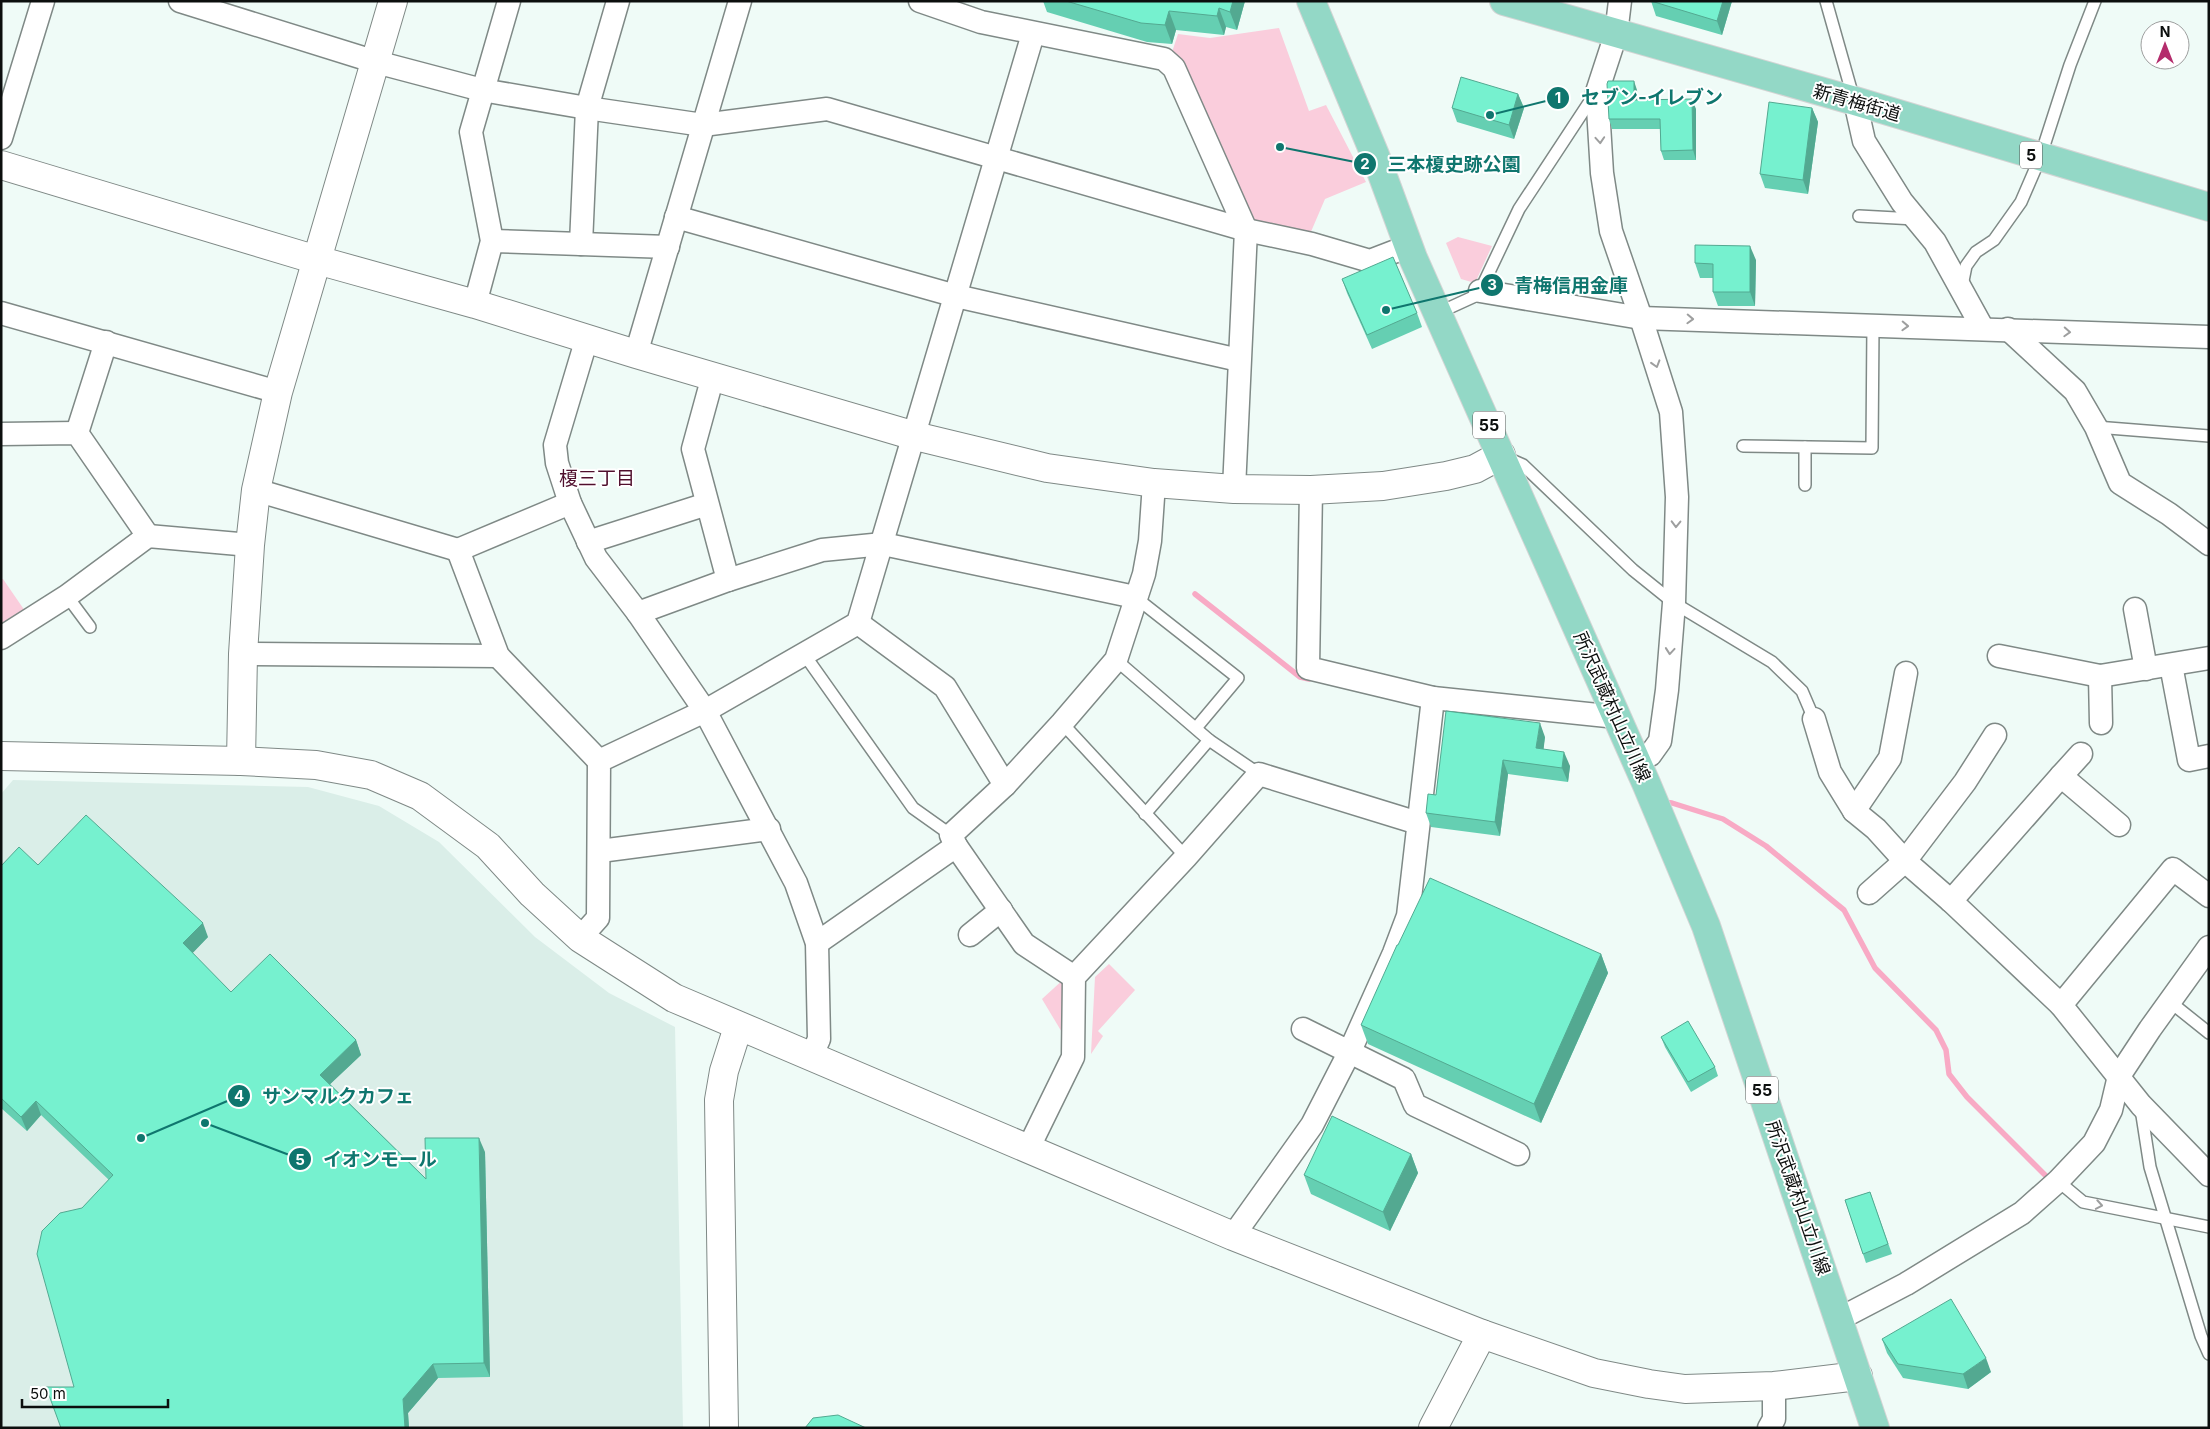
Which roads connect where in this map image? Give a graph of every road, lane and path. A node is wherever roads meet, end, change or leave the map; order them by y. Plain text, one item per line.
1 (43, 1) edge
2 (393, 1) edge
3 (509, 1) edge
4 (618, 1) edge
5 (740, 1) edge
6 (920, 1) edge
7 (1311, 1) edge
8 (1327, 1) edge
9 (1504, 1) edge
10 (1620, 1) edge
11 (1826, 1) edge
12 (2095, 1) edge
13 (188, 2) edge
14 (1033, 34) junction
15 (1616, 34) junction
16 (1334, 53) junction
17 (376, 62) junction
18 (482, 90) junction
19 (1597, 92) junction
20 (1855, 101) junction
21 (587, 108) junction
22 (703, 125) junction
23 (1, 138) edge
24 (2040, 158) junction
25 (997, 160) junction
26 (1, 165) edge
27 (2209, 207) edge
28 (1859, 216) dead end
29 (676, 217) junction
30 (1916, 219) junction
31 (1246, 230) junction
32 (492, 241) junction
33 (581, 244) junction
34 (1409, 246) junction
35 (668, 247) junction
36 (317, 260) junction
37 (1961, 289) junction
38 (1480, 291) junction
39 (956, 296) junction
40 (475, 304) junction
41 (1, 313) edge
42 (1438, 313) junction
43 (1641, 318) junction
44 (1873, 325) junction
45 (1983, 329) junction
46 (2008, 329) junction
47 (2209, 337) edge
48 (587, 338) junction
49 (106, 342) junction
50 (636, 354) junction
51 (1239, 360) junction
52 (714, 376) junction
53 (278, 392) junction
54 (2096, 427) junction
55 (77, 433) junction
56 (1, 434) edge
57 (914, 436) junction
58 (2209, 436) edge
59 (1743, 446) dead end
60 (1805, 447) junction
61 (1501, 454) junction
62 (1154, 484) junction
63 (1805, 485) dead end
64 (1234, 489) junction
65 (256, 490) junction
66 (1311, 490) junction
67 (570, 503) junction
68 (707, 504) junction
69 (148, 536) junction
70 (588, 542) junction
71 (883, 544) junction
72 (2209, 544) edge
73 (250, 545) junction
74 (458, 550) junction
75 (728, 580) junction
76 (67, 596) junction
77 (1136, 597) junction
78 (1674, 603) junction
79 (2135, 609) dead end
80 (638, 613) junction
81 (858, 623) junction
82 (90, 627) dead end
83 (1, 638) edge
84 (243, 654) junction
85 (804, 654) junction
86 (498, 656) junction
87 (1999, 656) dead end
88 (2209, 658) edge
89 (1116, 660) junction
90 (2171, 665) junction
91 (2146, 669) junction
92 (1906, 673) dead end
93 (2100, 676) junction
94 (1433, 698) junction
95 (705, 711) junction
96 (1617, 718) junction
97 (1814, 719) joint
98 (1062, 723) junction
99 (2101, 723) dead end
100 (1196, 728) junction
101 (1995, 735) dead end
102 (1209, 740) junction
103 (2081, 754) dead end
104 (2, 756) edge
105 (2209, 756) edge
106 (242, 761) junction
107 (599, 761) junction
108 (1636, 761) junction
109 (1259, 774) junction
110 (2061, 776) junction
111 (1005, 785) junction
112 (1854, 811) junction
113 (1145, 814) junction
114 (1418, 823) junction
115 (2119, 825) dead end
116 (769, 829) junction
117 (953, 840) junction
118 (600, 851) junction
119 (1186, 857) junction
120 (1905, 861) junction
121 (1869, 893) dead end
122 (2209, 896) edge
123 (1951, 901) junction
124 (1001, 910) junction
125 (970, 935) dead end
126 (580, 938) junction
127 (818, 943) junction
128 (2209, 947) edge
129 (1074, 977) junction
130 (2170, 1002) junction
131 (2061, 1005) junction
132 (738, 1027) junction
133 (1303, 1029) dead end
134 (2209, 1033) edge
135 (1350, 1051) junction
136 (811, 1057) junction
137 (2120, 1076) junction
138 (2141, 1105) junction
139 (1028, 1149) junction
140 (1518, 1154) dead end
141 (2209, 1174) edge
142 (2058, 1181) junction
143 (2167, 1218) junction
144 (2209, 1228) edge
145 (1233, 1236) junction
146 (1839, 1319) junction
147 (1482, 1334) junction
148 (2209, 1354) edge
149 (1858, 1376) junction
150 (1774, 1386) junction
151 (724, 1428) edge
152 (1433, 1428) edge
153 (1769, 1428) edge
154 (1875, 1428) edge

1 - 23 street
2 - 17 street
3 - 18 street
4 - 21 street
5 - 22 street
6 - 14 street
7 - 16 main road, 所沢武蔵村山立川線 / 55
8 - 16 main road
9 - 15 main road, 新青梅街道 / 5
10 - 15 street
11 - 20 lane
12 - 24 lane
13 - 17 street
14 - 25 street
14 - 31 street
15 - 19 street
15 - 20 main road, 新青梅街道 / 5
16 - 34 main road, 所沢武蔵村山立川線 / 55
17 - 18 street
17 - 36 street
18 - 21 street
18 - 32 street
19 - 38 lane
19 -> 43 street
20 - 24 main road, 新青梅街道 / 5
20 - 30 street
21 - 22 street
21 - 33 street
22 - 25 street
22 - 29 street
24 - 27 main road, 新青梅街道 / 5
24 - 37 lane
25 - 31 street
25 - 39 street
26 - 36 street
28 - 30 lane
29 - 35 street
29 - 39 street
30 - 37 street
31 - 34 street
31 - 51 street
32 - 33 street
32 - 40 street
33 - 35 street
34 - 42 main road, 所沢武蔵村山立川線 / 55
35 - 50 street
36 - 40 street
36 - 53 street
37 - 45 street
38 - 42 lane
38 - 43 street
39 - 51 street
39 - 57 street
40 - 48 street
41 - 49 street
42 - 61 main road, 所沢武蔵村山立川線 / 55
43 -> 44 street
43 -> 78 street
44 -> 45 street
44 - 60 lane
45 - 46 street
46 -> 47 street
46 - 54 street
48 - 50 street
48 - 67 street
49 - 53 street
49 - 55 street
50 - 52 street
51 - 64 street
52 - 57 street
52 - 68 street
53 - 65 street
54 - 58 lane
54 - 72 street
55 - 56 street
55 - 69 street
57 - 62 street
57 - 71 street
59 - 60 lane
60 - 63 lane
61 - 66 street
61 - 78 lane
61 - 96 main road, 所沢武蔵村山立川線 / 55
62 - 64 street
62 - 77 street
64 - 66 street
65 - 73 street
65 - 74 street
66 - 94 street
67 - 70 street
67 - 74 street
68 - 70 street
68 - 75 street
69 - 73 street
69 - 76 street
70 - 80 street
71 - 75 street
71 - 77 street
71 - 81 street
73 - 84 street
74 - 86 street
75 - 80 street
76 - 82 lane
76 - 83 street
77 - 89 street
77 - 100 lane
78 - 97 lane
78 -> 108 street
79 - 91 street
80 - 95 street
81 - 85 street
81 - 111 street
84 - 86 street
84 - 106 street
85 - 95 street
85 - 117 lane
86 - 107 street
87 - 93 street
88 - 90 street
89 - 98 street
89 - 100 lane
90 - 91 street
90 - 105 street
91 - 93 street
92 - 112 street
93 - 99 street
94 - 96 street
94 - 114 street
95 - 107 street
95 - 116 street
96 - 108 main road, 所沢武蔵村山立川線 / 55
97 - 112 street
98 - 111 street
98 - 113 lane
100 - 102 lane
101 - 120 street
102 - 109 lane
102 - 113 lane
103 - 110 street
104 - 106 street
106 - 126 street
107 - 118 street
108 - 146 main road, 所沢武蔵村山立川線 / 55
109 - 114 street
109 - 119 street
110 - 115 street
110 - 123 street
111 - 117 street
112 - 120 street
113 - 119 lane
114 - 135 street
116 - 118 street
116 - 127 street
117 - 124 street
117 - 127 street
118 - 126 street
119 - 129 street
120 - 121 street
120 - 123 street
122 - 131 street
123 - 131 street
124 - 125 street
124 - 129 street
126 - 132 street
127 - 136 street
128 - 130 street
129 - 139 street
130 - 134 lane
130 - 137 street
131 - 137 street
132 - 136 street
132 - 151 street
133 - 135 street
135 - 140 street
135 - 145 street
136 - 139 street
137 - 138 street
137 - 142 street
138 - 141 street
138 - 143 lane
139 - 145 street
142 -> 143 lane
142 - 146 street
143 - 144 lane
143 - 148 lane
145 - 147 street
146 - 149 main road, 所沢武蔵村山立川線 / 55
147 - 150 street
147 - 152 street
149 - 150 street
149 - 154 main road, 所沢武蔵村山立川線 / 55
150 - 153 street

